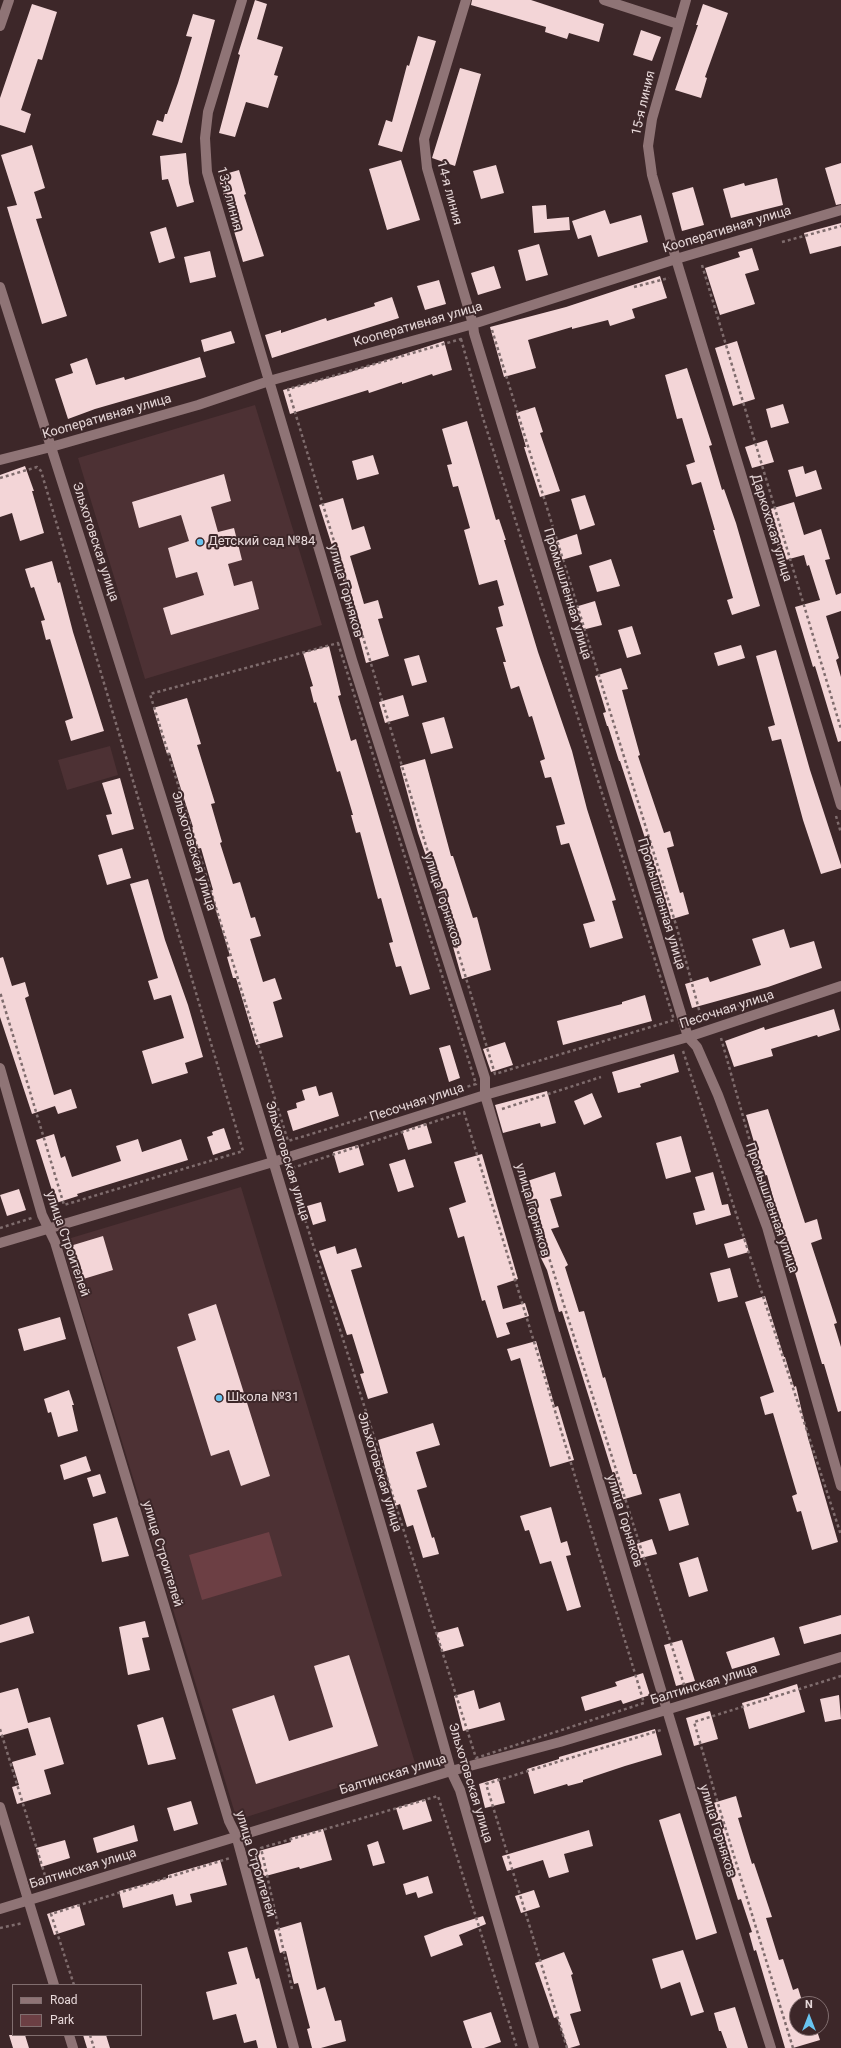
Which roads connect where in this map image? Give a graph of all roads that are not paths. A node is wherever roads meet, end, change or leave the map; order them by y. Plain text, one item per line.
1 (9, 0) edge
2 (242, 0) edge
3 (466, 0) edge
4 (604, 0) edge
5 (686, 0) edge
6 (678, 24) junction
7 (0, 26) edge
8 (841, 210) edge
9 (676, 259) junction
10 (0, 287) edge
11 (473, 324) junction
12 (269, 381) junction
13 (51, 447) junction
14 (0, 460) edge
15 (841, 805) edge
16 (841, 986) edge
17 (688, 1037) junction
18 (0, 1068) edge
19 (485, 1095) junction
20 (273, 1162) junction
21 (50, 1229) junction
22 (0, 1243) edge
23 (841, 1486) edge
24 (841, 1657) edge
25 (667, 1710) junction
26 (452, 1771) junction
27 (0, 1807) edge
28 (236, 1835) junction
29 (28, 1900) junction
30 (0, 1909) edge
31 (54, 1984) edge
32 (69, 2036) edge
33 (73, 2048) edge
34 (294, 2048) edge
35 (534, 2048) edge
36 (770, 2048) edge

1 - 7 street
2 - 12 street, 13-я линия
3 - 11 street, 14-я линия
4 - 6 street
5 - 6 street, 15-я линия
6 - 9 street, 15-я линия
8 - 9 street, Кооперативная улица
9 - 11 street, Кооперативная улица
9 - 15 street, Даркохская улица
10 - 13 street, Эльхотовская улица
11 - 12 street, Кооперативная улица
11 - 17 street, Промышленная улица
12 - 13 street, Кооперативная улица
12 - 19 street, улица Горняков
13 - 14 street, Кооперативная улица
13 - 20 street, Эльхотовская улица
16 - 17 street, Песочная улица
17 - 19 street, Песочная улица
17 - 23 street, Промышленная улица
18 - 21 street, улица Строителей
19 - 20 street, Песочная улица
19 - 25 street, улица Горняков
20 - 21 street, Песочная улица
20 - 26 street, Эльхотовская улица
21 - 22 street, Песочная улица
21 - 28 street, улица Строителей
24 - 25 street, Балтинская улица
25 - 26 street, Балтинская улица
25 - 36 street, улица Горняков
26 - 28 street, Балтинская улица
26 - 35 street, Эльхотовская улица
27 - 29 street
28 - 29 street, Балтинская улица
28 - 34 street, улица Строителей
29 - 30 street, Балтинская улица
29 - 31 street
32 - 33 street

